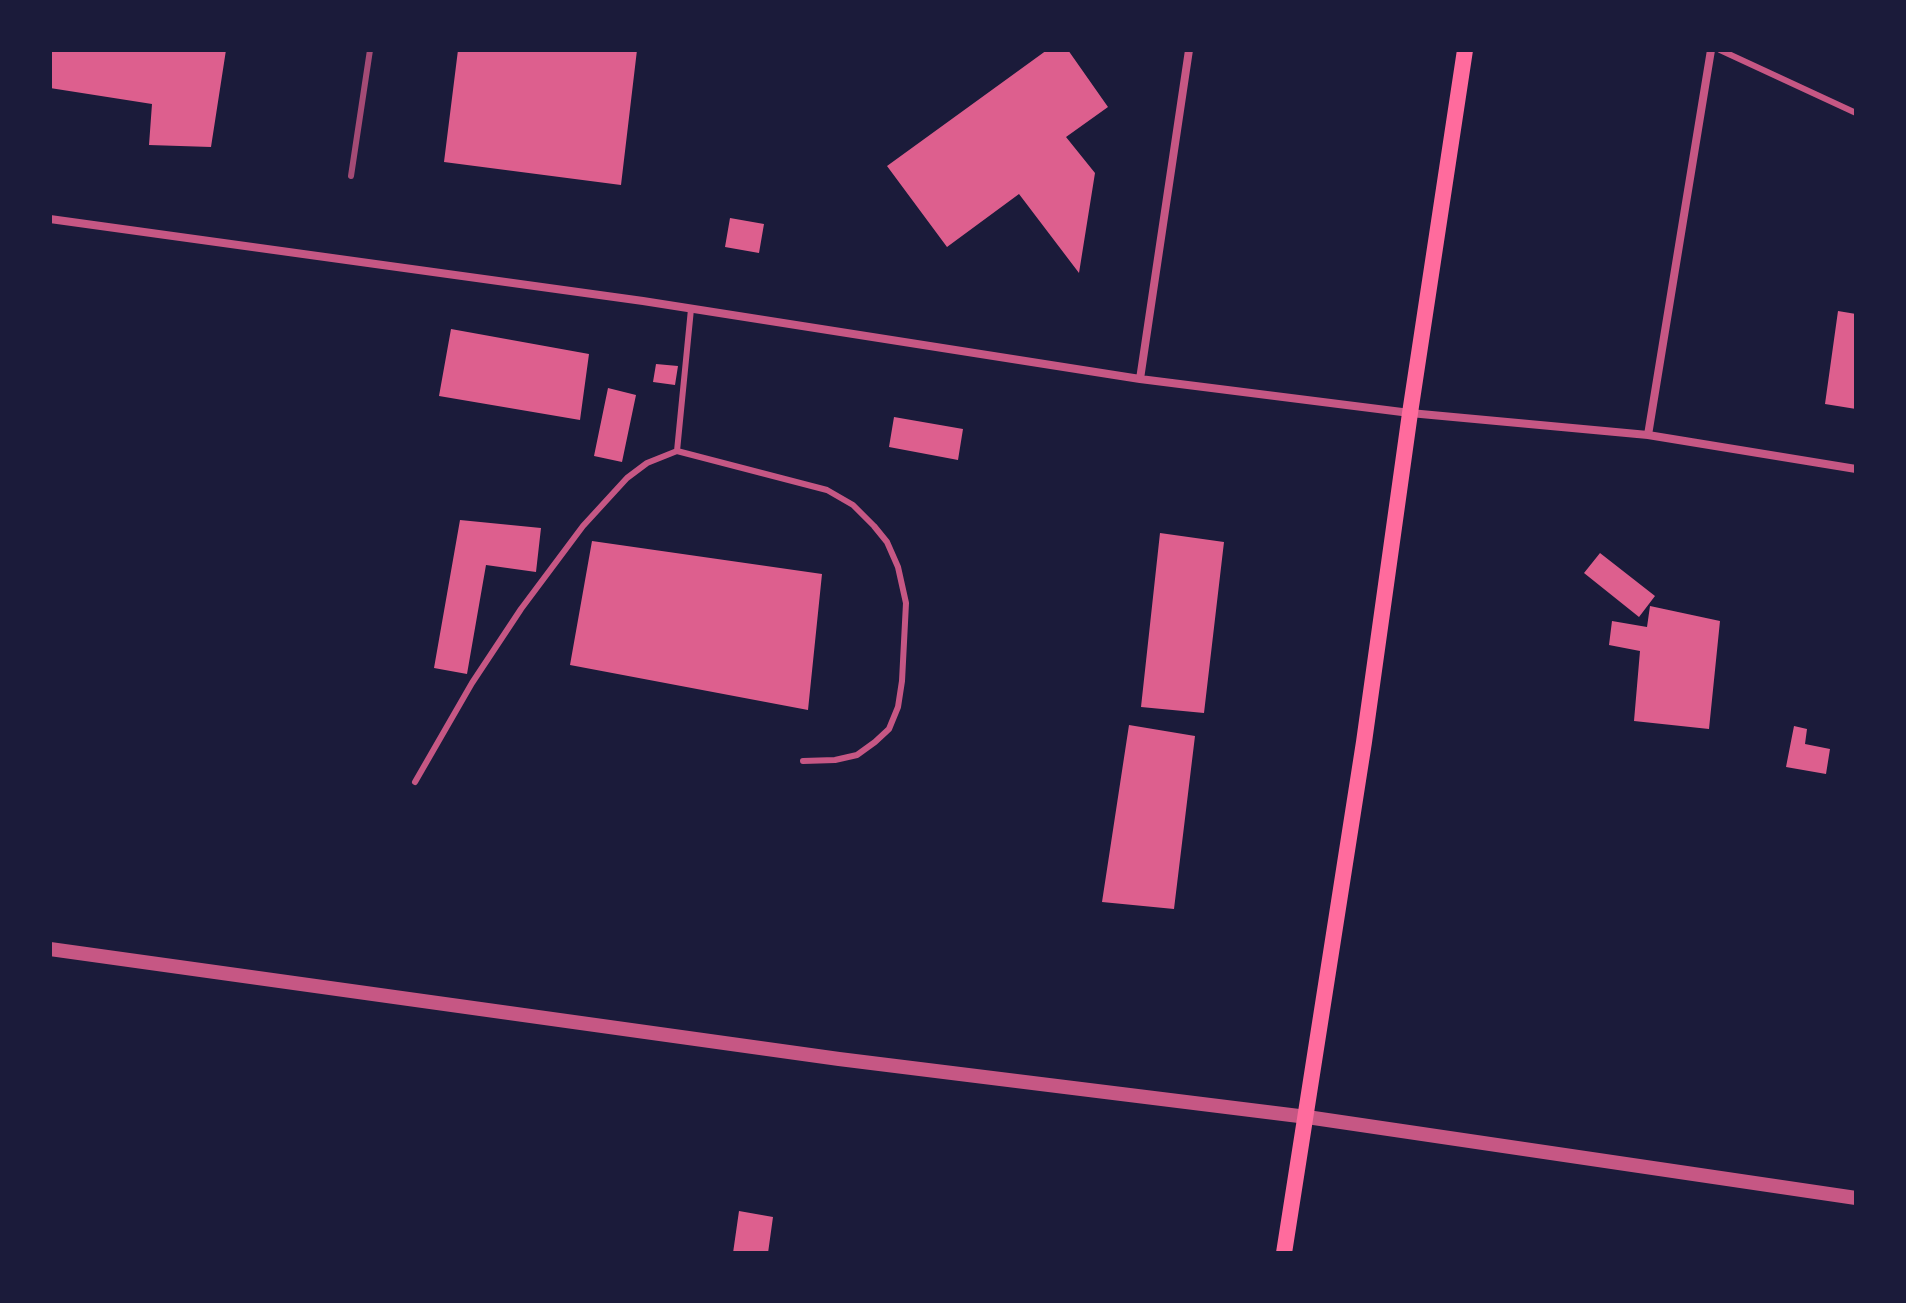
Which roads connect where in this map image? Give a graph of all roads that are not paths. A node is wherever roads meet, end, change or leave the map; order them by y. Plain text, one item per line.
1 (1189, 50) edge
2 (1465, 50) edge
3 (1711, 50) edge
4 (1720, 50) edge
5 (1856, 113) edge
6 (50, 219) edge
7 (691, 309) junction
8 (1140, 379) junction
9 (1410, 413) junction
10 (1648, 435) junction
11 (677, 451) junction
12 (1856, 469) edge
13 (803, 761) dead end
14 (415, 782) dead end
15 (50, 949) edge
16 (1307, 1117) junction
17 (1856, 1198) edge
18 (1284, 1253) edge

1 - 8 street
2 - 9 main road
3 - 10 street
4 - 5 lane
6 - 7 street
7 - 8 street
7 - 11 lane
8 - 9 street
9 - 10 street
9 - 16 main road
10 - 12 street
11 - 13 lane
11 - 14 lane
15 - 16 street
16 - 17 street
16 - 18 main road

